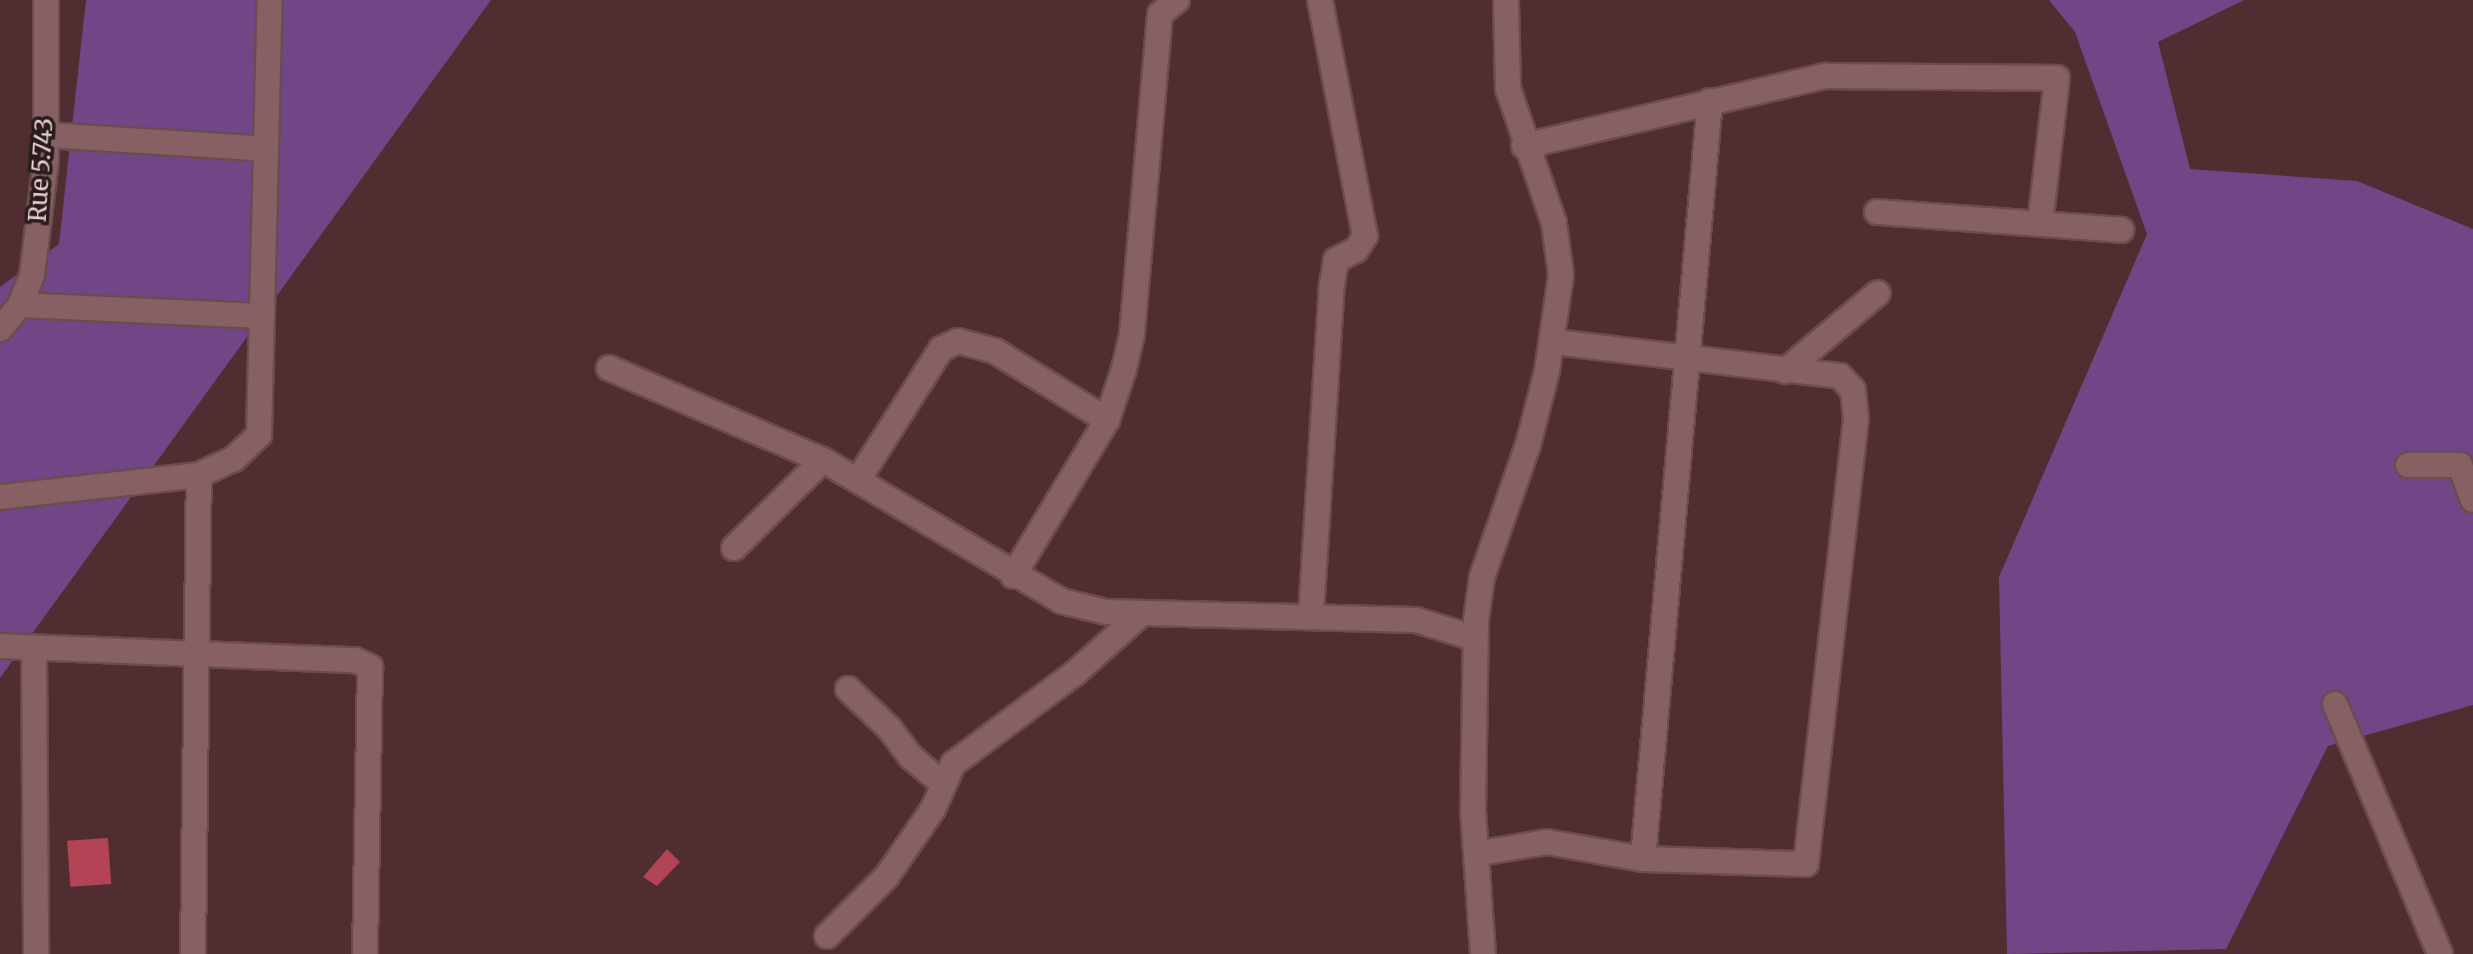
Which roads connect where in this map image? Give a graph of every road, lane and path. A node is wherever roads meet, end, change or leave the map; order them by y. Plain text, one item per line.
1 (46, 0) edge
2 (270, 0) edge
3 (1177, 0) edge
4 (1320, 0) edge
5 (1506, 0) edge
6 (1710, 101) junction
7 (46, 135) junction
8 (1524, 146) junction
9 (266, 149) junction
10 (1877, 212) dead end
11 (2040, 224) junction
12 (2121, 230) dead end
13 (1878, 293) dead end
14 (20, 305) junction
15 (262, 316) junction
16 (0, 329) edge
17 (1554, 342) junction
18 (1684, 360) junction
19 (609, 368) dead end
20 (1785, 371) junction
21 (1107, 420) junction
22 (823, 460) junction
23 (2408, 465) dead end
24 (199, 475) junction
25 (858, 480) junction
26 (0, 497) edge
27 (2473, 500) edge
28 (734, 548) dead end
29 (1013, 576) junction
30 (1142, 613) junction
31 (1311, 615) junction
32 (1474, 638) junction
33 (0, 646) edge
34 (34, 648) junction
35 (200, 655) junction
36 (848, 689) dead end
37 (2335, 704) dead end
38 (941, 782) junction
39 (1480, 853) junction
40 (1643, 859) junction
41 (827, 936) dead end
42 (36, 954) edge
43 (193, 954) edge
44 (365, 954) edge
45 (1483, 954) edge
46 (2440, 954) edge

1 - 7 street, Rue 5.743
2 - 9 street
3 - 21 street
4 - 31 street
5 - 8 street
6 - 8 street
6 - 11 street
6 - 18 street
7 - 9 street
7 - 14 street, Rue 5.743
8 - 17 street
9 - 15 street
10 - 11 street
11 - 12 street
13 - 20 street
14 - 15 street
14 - 16 street, Rue 5.743
15 - 24 street
17 - 18 street
17 - 32 street
18 - 20 street
18 - 40 street
19 - 22 street
20 - 40 street
21 - 25 street
21 - 29 street
22 - 25 street
22 - 28 street
23 - 27 street
24 - 26 street
24 - 35 street
25 - 29 street
29 - 30 street
30 - 31 street
30 - 38 street
31 - 32 street
32 - 39 street
33 - 34 street
34 - 35 street
34 - 42 street
35 - 43 street
35 - 44 street
36 - 38 street
37 - 46 street
38 - 41 street
39 - 40 street
39 - 45 street

